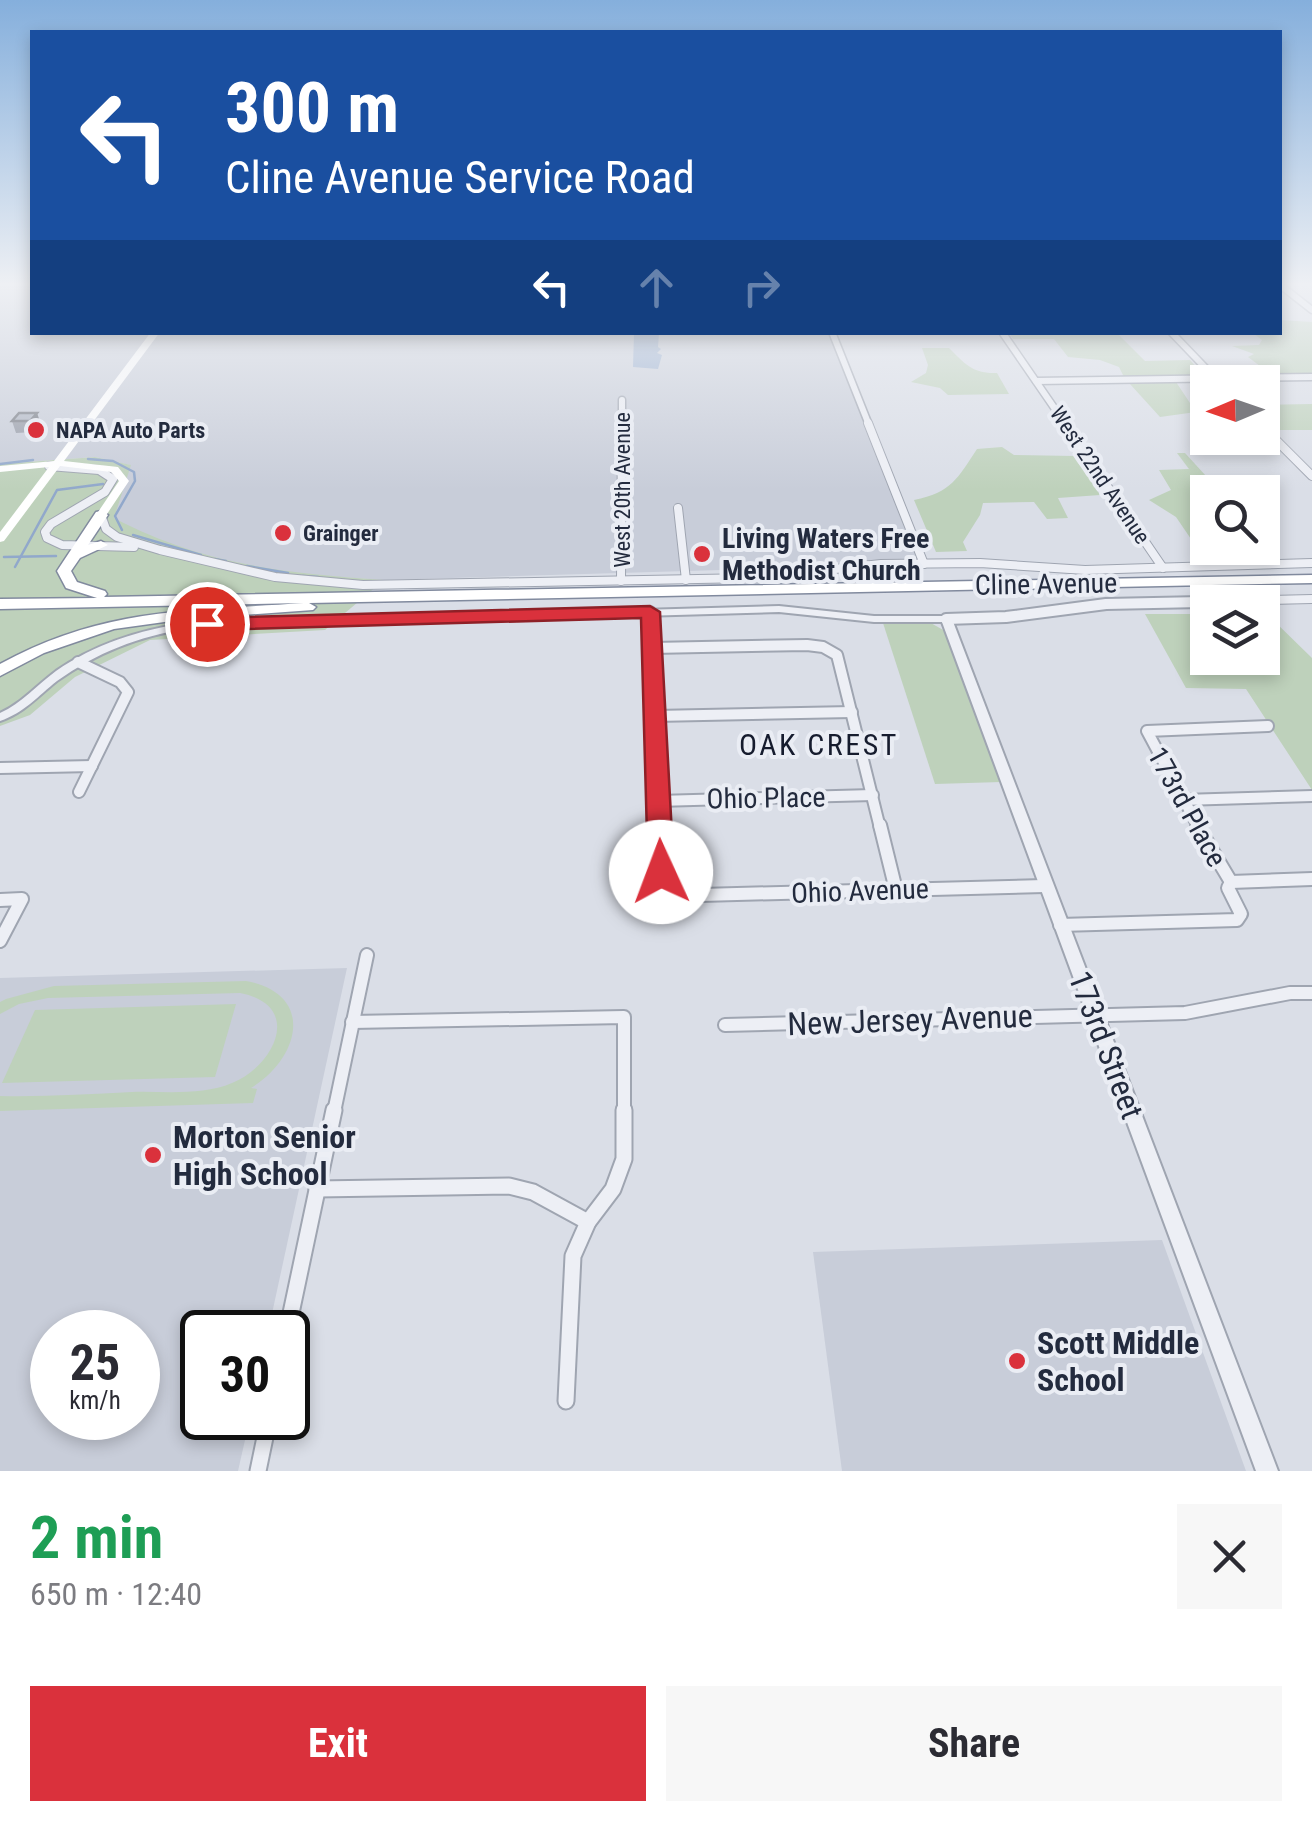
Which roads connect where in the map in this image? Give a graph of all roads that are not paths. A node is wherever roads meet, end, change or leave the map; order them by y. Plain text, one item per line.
1 (140, 353) edge
2 (840, 353) edge
3 (1016, 353) edge
4 (1312, 378) edge
5 (1280, 379) edge
6 (1036, 381) junction
7 (1190, 381) edge
8 (622, 400) dead end
9 (1280, 444) edge
10 (5, 468) edge
11 (80, 468) joint
12 (51, 469) junction
13 (1312, 476) edge
14 (678, 508) dead end
15 (101, 515) junction
16 (0, 525) edge
17 (0, 539) edge
18 (101, 545) joint
19 (160, 550) junction
20 (75, 551) junction
21 (924, 564) junction
22 (1312, 567) edge
23 (1163, 568) junction
24 (1312, 579) edge
25 (686, 580) junction
26 (621, 581) junction
27 (1113, 583) junction
28 (1312, 587) edge
29 (315, 596) junction
30 (1312, 599) edge
31 (354, 603) junction
32 (0, 607) edge
33 (650, 612) junction
34 (946, 619) junction
35 (652, 648) junction
36 (78, 662) junction
37 (0, 671) edge
38 (852, 712) junction
39 (0, 714) edge
40 (655, 716) junction
41 (1268, 726) dead end
42 (92, 766) junction
43 (0, 768) edge
44 (79, 792) dead end
45 (873, 795) junction
46 (1312, 796) edge
47 (1183, 800) junction
48 (658, 801) junction
49 (1312, 879) edge
50 (1231, 882) junction
51 (1044, 886) junction
52 (896, 890) junction
53 (0, 900) edge
54 (1060, 925) junction
55 (0, 941) edge
56 (367, 955) dead end
57 (1312, 993) edge
58 (1094, 1015) junction
59 (352, 1022) junction
60 (725, 1026) dead end
61 (317, 1189) junction
62 (588, 1222) junction
63 (292, 1310) edge
64 (566, 1402) dead end
65 (265, 1440) edge
66 (258, 1471) edge
67 (1267, 1471) edge

1 - 12 main road
2 - 21 street
3 - 6 street, West 22nd Avenue
4 - 5 street
6 - 7 street
6 - 23 street, West 22nd Avenue
8 - 26 street, West 20th Avenue
9 - 13 street
10 - 12 main road
10 - 12 main road
11 - 12 main road
11 - 20 street
12 - 15 main road
12 - 16 main road
12 - 17 main road
14 - 25 street
15 - 19 street, Cline Avenue
15 - 20 highway
18 - 19 street, Cline Avenue
18 - 20 highway
19 - 26 street, Cline Avenue
20 - 29 highway
21 - 23 street, Cline Avenue
21 - 25 street, Cline Avenue
22 - 23 street, Cline Avenue
22 - 27 highway
24 - 27 highway, Cline Avenue
25 - 26 street, Cline Avenue
27 - 29 highway, Cline Avenue
28 - 31 highway, Cline Avenue
29 - 32 highway, Cline Avenue
30 - 34 street
31 - 32 highway, Cline Avenue
31 - 37 highway
33 - 34 street
33 - 35 street
33 - 36 street
34 - 51 street, 173rd Street
35 - 38 street
35 - 40 street
36 - 39 street
36 - 42 street
38 - 40 street
38 - 45 street
40 - 48 street
41 - 47 street, 173rd Place
42 - 43 street
42 - 44 street
45 - 48 street, Ohio Place
45 - 52 street
46 - 47 street
47 - 50 street, 173rd Place
48 - 52 street, Ohio Avenue
49 - 50 street
50 - 54 street
51 - 52 street, Ohio Avenue
51 - 54 street, 173rd Street
53 - 55 street
54 - 58 street, 173rd Street
56 - 59 street
57 - 58 street, New Jersey Avenue
58 - 60 street, New Jersey Avenue
58 - 67 street, 173rd Street
59 - 61 street
59 - 62 street
61 - 62 street
61 - 63 street
62 - 64 street
65 - 66 street

